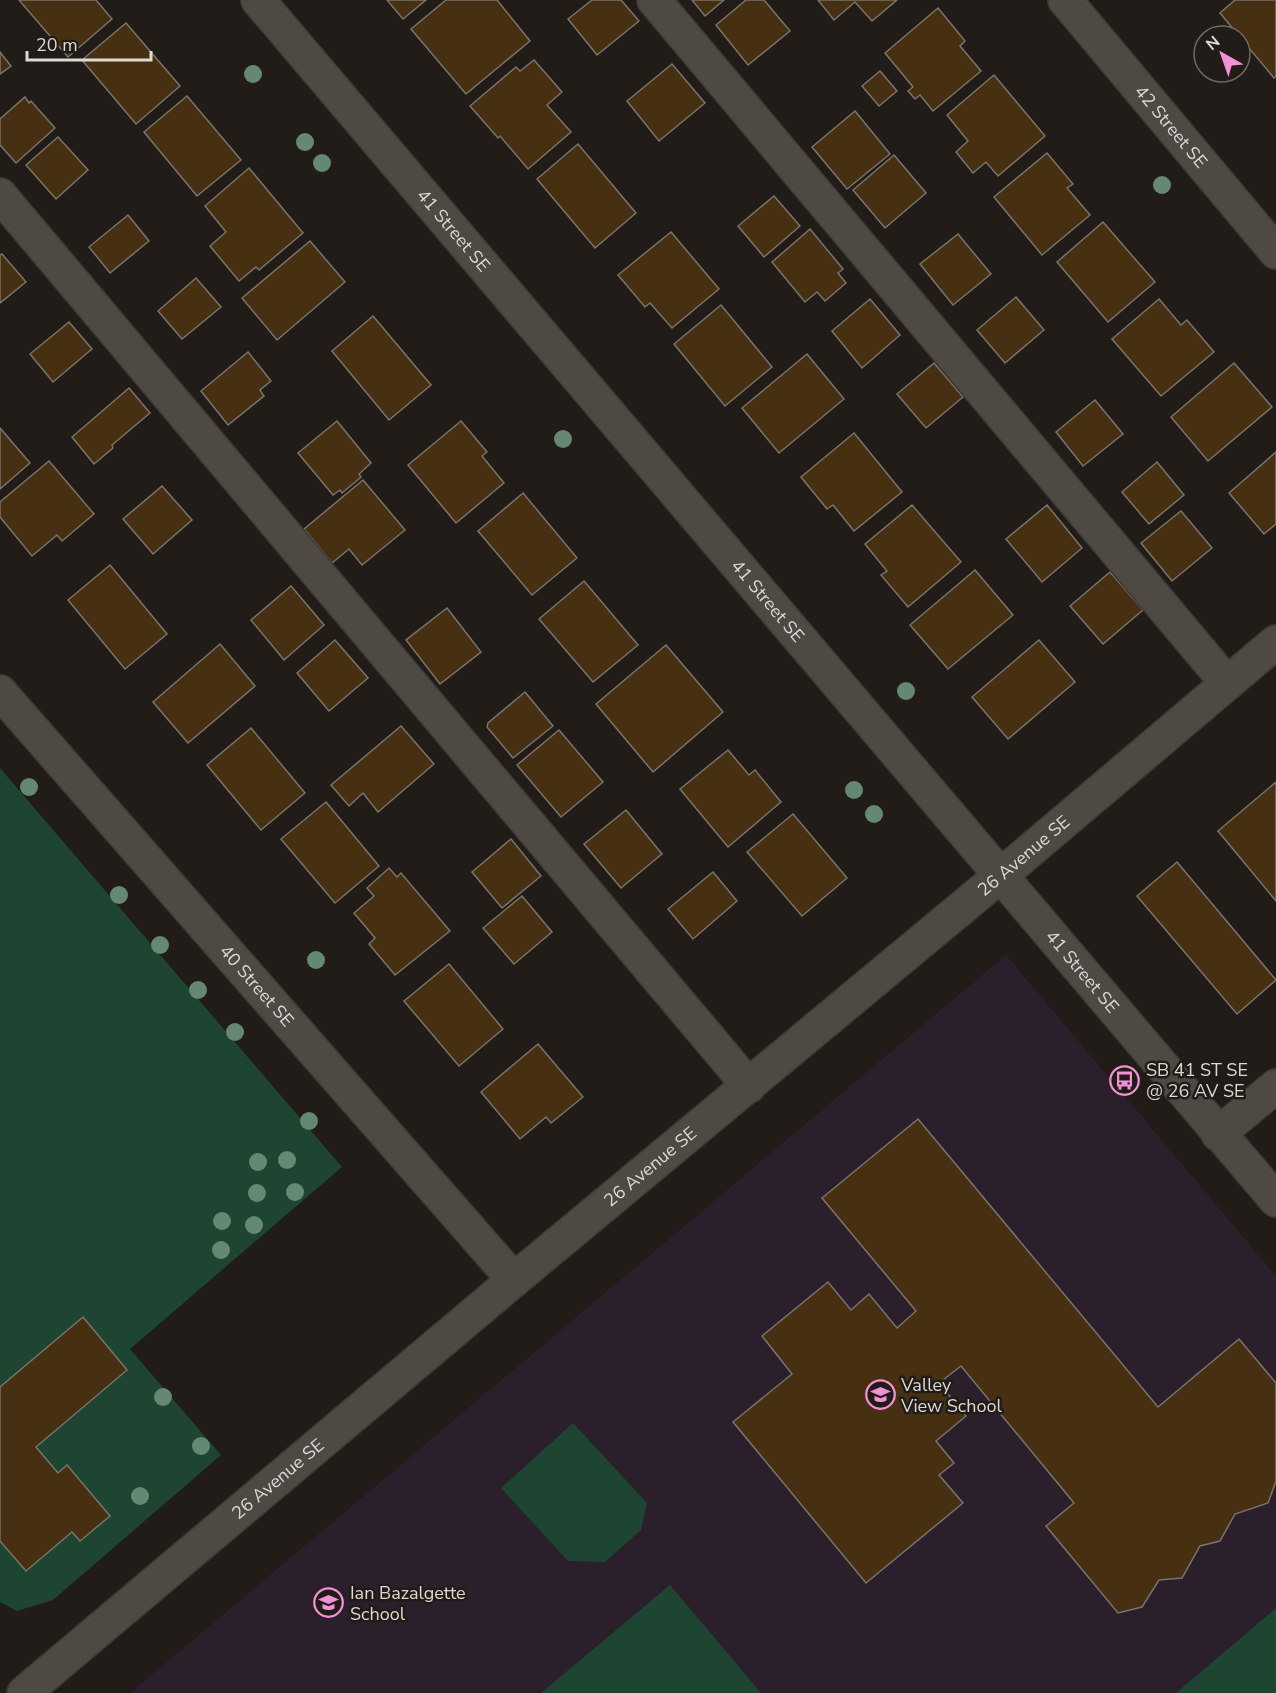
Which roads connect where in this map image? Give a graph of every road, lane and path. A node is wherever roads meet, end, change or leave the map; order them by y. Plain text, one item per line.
1 (258, 0) edge
2 (654, 0) edge
3 (1065, 0) edge
4 (0, 195) edge
5 (1276, 252) edge
6 (1276, 642) edge
7 (1227, 683) junction
8 (0, 692) edge
9 (1000, 876) junction
10 (749, 1086) junction
11 (1276, 1086) edge
12 (1218, 1134) junction
13 (1276, 1200) edge
14 (514, 1280) junction
15 (24, 1693) edge

1 - 9 street, 41 Street SE
2 - 7 street
3 - 5 street, 42 Street SE
4 - 10 street
6 - 7 street, 26 Avenue SE
7 - 9 street, 26 Avenue SE
8 - 14 street, 40 Street SE
9 - 10 street, 26 Avenue SE
9 - 12 street, 41 Street SE
10 - 14 street, 26 Avenue SE
11 - 12 street
12 - 13 street, 41 Street SE
14 - 15 street, 26 Avenue SE

